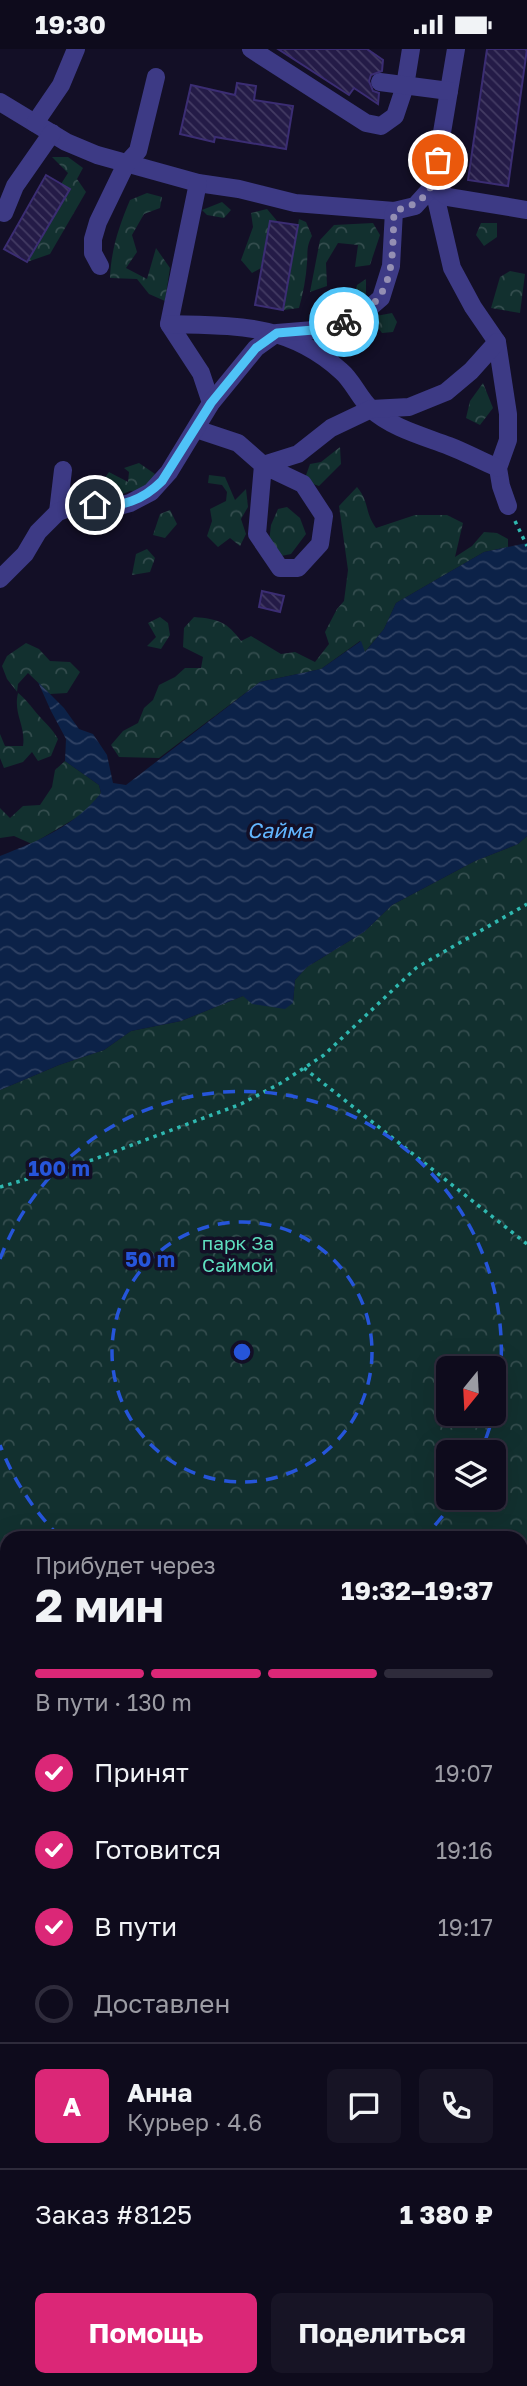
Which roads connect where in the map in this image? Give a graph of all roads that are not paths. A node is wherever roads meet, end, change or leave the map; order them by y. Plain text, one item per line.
1 (76, 49) edge
2 (251, 49) edge
3 (411, 49) edge
4 (456, 49) edge
5 (156, 77) dead end
6 (380, 82) dead end
7 (405, 86) junction
8 (449, 91) junction
9 (0, 102) edge
10 (34, 123) junction
11 (52, 133) junction
12 (127, 164) junction
13 (198, 183) junction
14 (433, 185) junction
15 (527, 204) edge
16 (527, 210) edge
17 (394, 211) junction
18 (4, 213) dead end
19 (100, 266) dead end
20 (169, 324) junction
21 (277, 333) junction
22 (497, 342) junction
23 (211, 403) junction
24 (371, 409) junction
25 (196, 429) junction
26 (263, 465) junction
27 (498, 468) junction
28 (62, 470) dead end
29 (508, 506) road end
30 (58, 512) junction
31 (0, 579) edge

1 - 10 street
2 - 7 street
3 - 7 street
4 - 8 street
5 - 12 street
6 - 7 street
7 - 8 street
8 - 14 street
9 - 10 street
10 - 11 street
11 - 12 street
11 - 18 street
12 - 13 street
12 - 19 street
13 - 17 street
13 - 20 street
14 - 16 street
14 - 17 street
14 - 22 street
15 - 16 street
17 - 21 street
20 - 21 street
20 - 23 street
21 - 23 street
21 - 24 street
22 - 24 street
22 - 27 street
23 - 25 street
24 - 26 street
24 - 27 street
25 - 26 street
25 - 30 street
26 - 26 street
27 - 29 street
28 - 30 street
30 - 31 street

